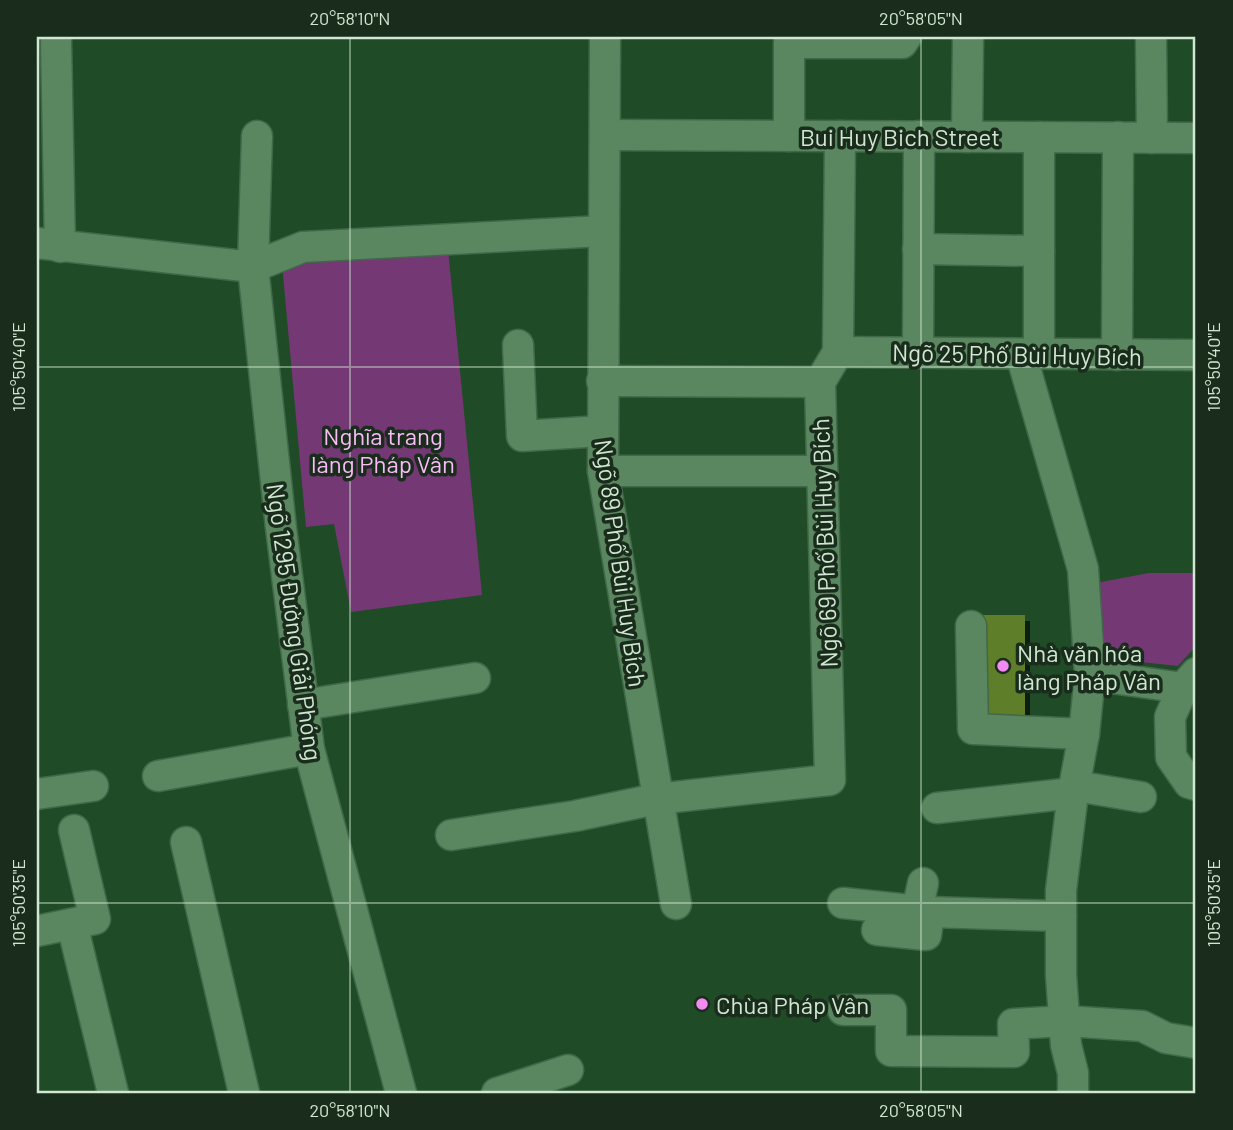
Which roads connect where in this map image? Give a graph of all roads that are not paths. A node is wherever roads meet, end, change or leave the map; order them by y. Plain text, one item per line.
1 (605, 37) edge
2 (906, 37) edge
3 (968, 37) edge
4 (1151, 37) edge
5 (56, 40) dead end
6 (605, 135) junction
7 (257, 136) dead end
8 (789, 136) junction
9 (840, 136) junction
10 (919, 136) junction
11 (967, 137) junction
12 (1039, 137) junction
13 (1118, 137) junction
14 (1152, 138) junction
15 (1196, 138) edge
16 (603, 231) junction
17 (48, 245) edge
18 (918, 249) junction
19 (1039, 251) junction
20 (253, 267) junction
21 (518, 345) dead end
22 (838, 352) junction
23 (918, 353) junction
24 (1030, 354) junction
25 (1117, 355) junction
26 (1196, 355) edge
27 (602, 381) junction
28 (820, 382) junction
29 (602, 430) junction
30 (603, 471) junction
31 (822, 471) junction
32 (971, 626) dead end
33 (1090, 675) junction
34 (475, 678) dead end
35 (1190, 680) edge
36 (303, 705) junction
37 (1084, 734) junction
38 (309, 749) junction
39 (158, 776) dead end
40 (1196, 785) edge
41 (93, 786) dead end
42 (1074, 789) junction
43 (37, 794) edge
44 (1141, 797) dead end
45 (656, 799) junction
46 (937, 808) dead end
47 (74, 830) dead end
48 (451, 835) dead end
49 (186, 842) dead end
50 (923, 902) junction
51 (843, 903) dead end
52 (676, 904) dead end
53 (1061, 916) junction
54 (72, 924) junction
55 (877, 930) dead end
56 (37, 931) edge
57 (843, 1010) dead end
58 (1066, 1021) junction
59 (1196, 1043) edge
60 (569, 1070) dead end
61 (113, 1093) edge
62 (244, 1093) edge
63 (401, 1093) edge
64 (497, 1093) edge
65 (1073, 1093) edge

1 - 6 street, Ngõ 89 Phố Bùi Huy Bích
2 - 8 street
3 - 11 street
4 - 14 street
5 - 17 street
6 - 8 street, Bui Huy Bich Street
6 - 16 street, Ngõ 89 Phố Bùi Huy Bích
7 - 20 street, Ngõ 1295 Đường Giải Phóng
8 - 9 street, Bui Huy Bich Street
9 - 10 street, Bui Huy Bich Street
9 - 22 street
10 - 11 street, Bui Huy Bich Street
10 - 18 street
11 - 12 street, Bui Huy Bich Street
12 - 13 street, Bui Huy Bich Street
12 - 19 street
13 - 14 street, Bui Huy Bich Street
13 - 25 street
14 - 15 street, Bui Huy Bich Street
16 - 20 street
16 - 27 street, Ngõ 89 Phố Bùi Huy Bích
17 - 20 street
18 - 19 street
18 - 23 street
19 - 24 street
20 - 36 street, Ngõ 1295 Đường Giải Phóng
21 - 29 street
22 - 23 street, Ngõ 25 Phố Bùi Huy Bích
22 - 28 street, Ngõ 69 Phố Bùi Huy Bích
23 - 24 street, Ngõ 25 Phố Bùi Huy Bích
24 - 25 street, Ngõ 25 Phố Bùi Huy Bích
24 - 33 street
25 - 26 street, Ngõ 25 Phố Bùi Huy Bích
27 - 28 street
27 - 29 street, Ngõ 89 Phố Bùi Huy Bích
28 - 31 street, Ngõ 69 Phố Bùi Huy Bích
29 - 30 street, Ngõ 89 Phố Bùi Huy Bích
30 - 31 street
30 - 45 street, Ngõ 89 Phố Bùi Huy Bích
31 - 45 street, Ngõ 69 Phố Bùi Huy Bích
32 - 37 street
33 - 35 street
33 - 37 street
34 - 36 street
35 - 40 street
36 - 38 street, Ngõ 1295 Đường Giải Phóng
37 - 42 street
38 - 39 street
38 - 63 street, Ngõ 1295 Đường Giải Phóng
41 - 43 street
42 - 44 street
42 - 46 street
42 - 53 street
45 - 48 street
45 - 52 street, Ngõ 89 Phố Bùi Huy Bích
47 - 54 street
49 - 62 street
50 - 51 street
50 - 53 street
50 - 55 street
53 - 58 street
54 - 56 street
54 - 61 street
57 - 58 street
58 - 59 street
58 - 65 street
60 - 64 street

